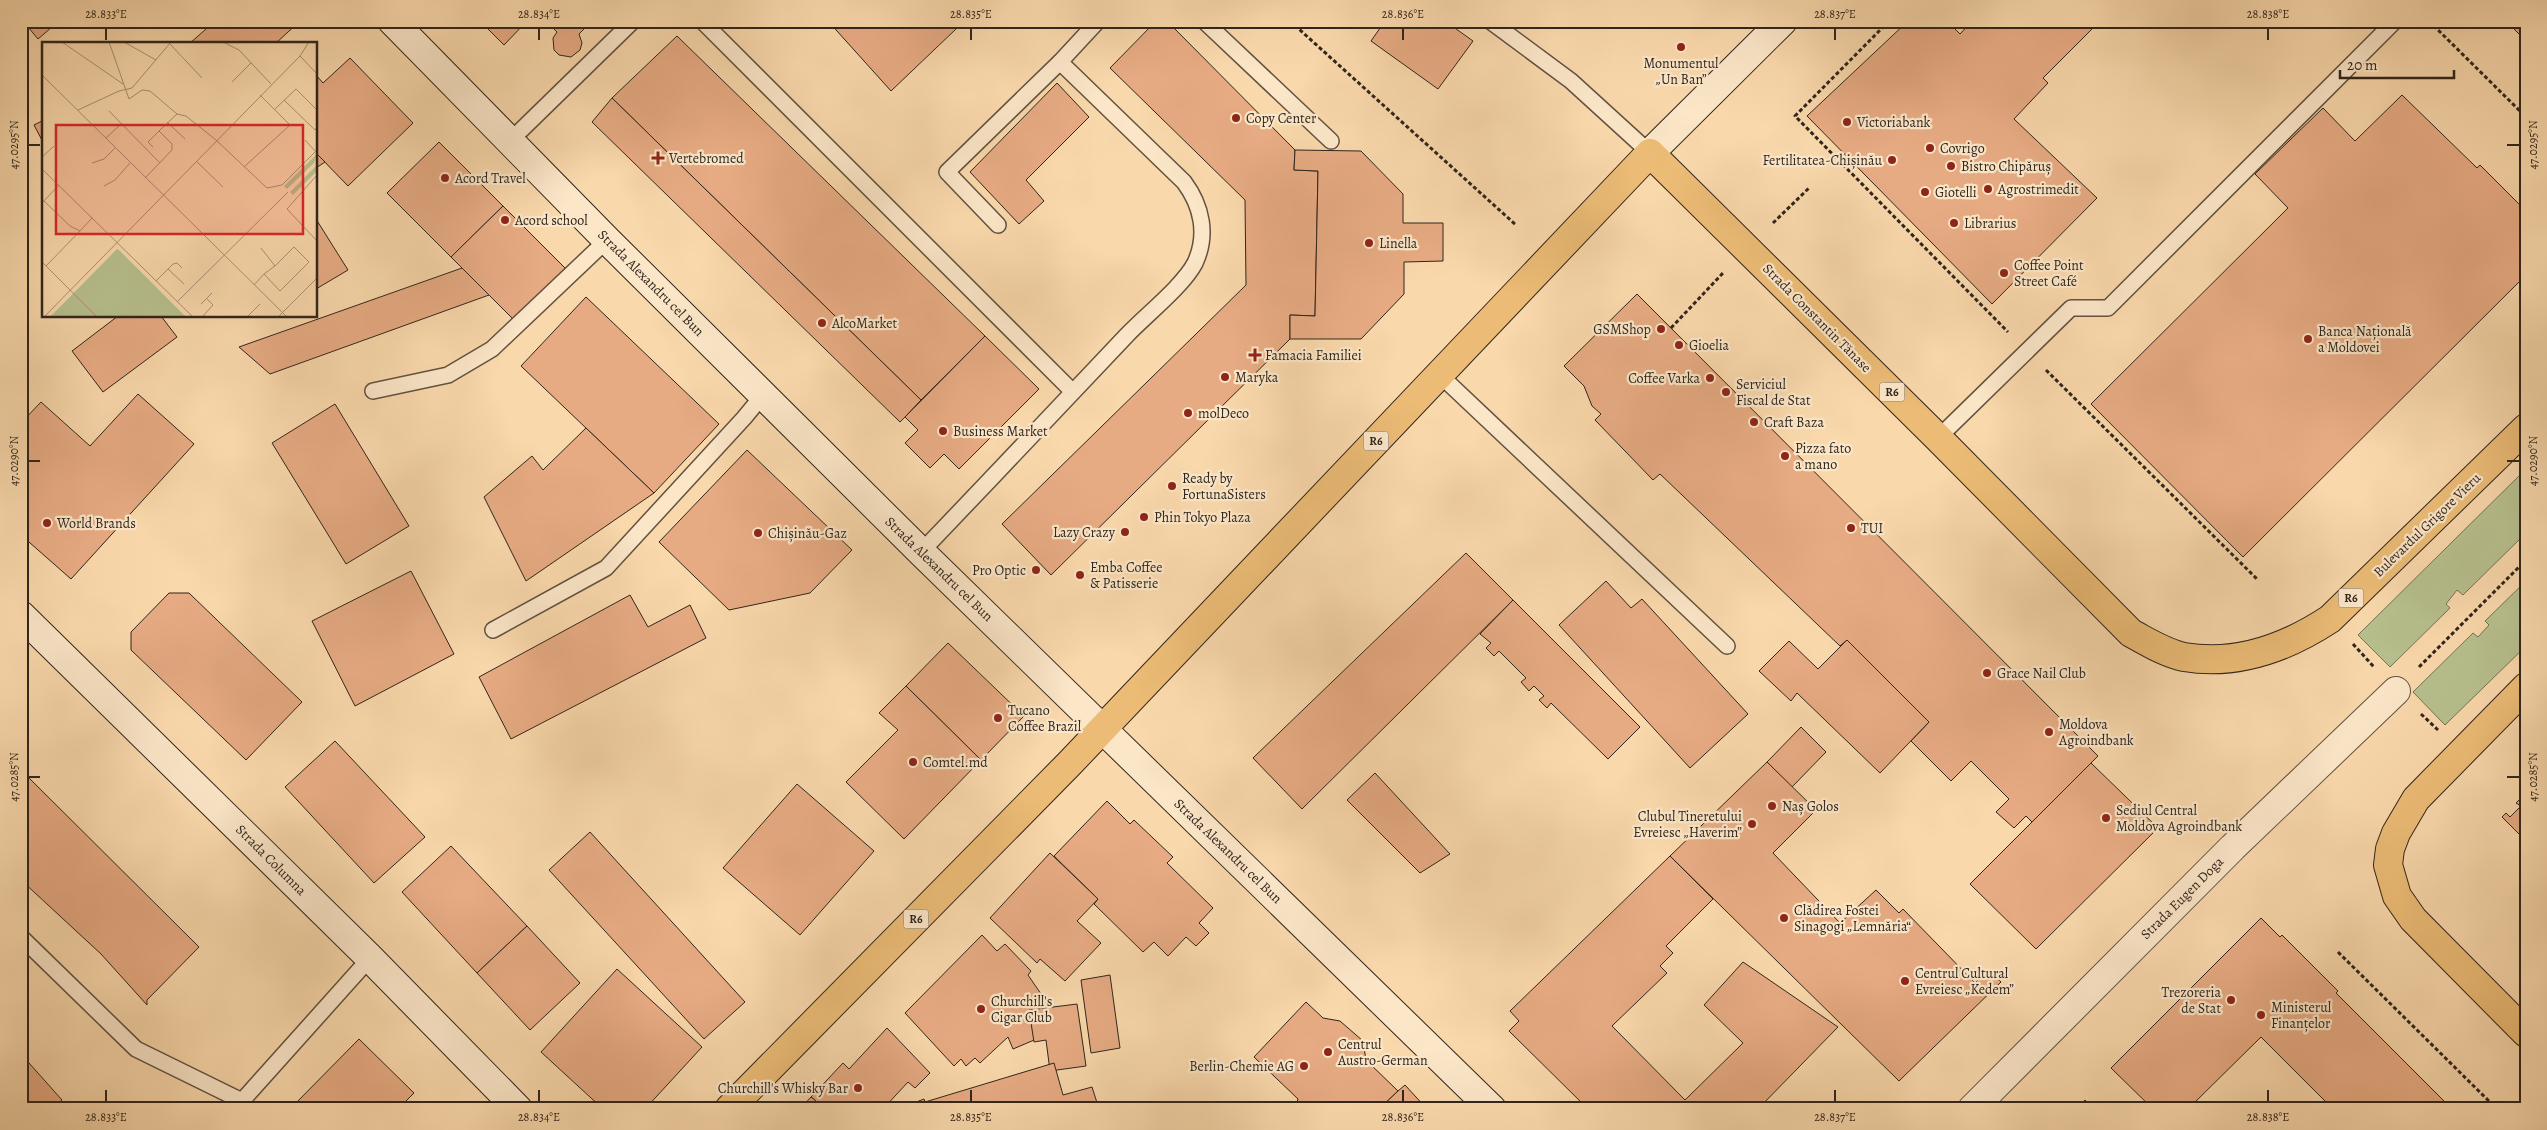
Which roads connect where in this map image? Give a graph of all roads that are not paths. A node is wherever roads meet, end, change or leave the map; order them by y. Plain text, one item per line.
1 (392, 21) edge
2 (633, 21) edge
3 (702, 21) edge
4 (1098, 21) edge
5 (1204, 21) edge
6 (1490, 21) edge
7 (1783, 21) edge
8 (2395, 21) edge
9 (1060, 62) junction
10 (511, 140) junction
11 (1332, 141) dead end
12 (1650, 153) junction
13 (998, 225) dead end
14 (607, 240) junction
15 (1440, 375) junction
16 (373, 391) dead end
17 (1073, 392) junction
18 (763, 395) junction
19 (2526, 428) edge
20 (1938, 438) junction
21 (921, 552) junction
22 (25, 625) edge
23 (493, 630) dead end
24 (2131, 633) joint
25 (1727, 646) dead end
26 (2526, 687) edge
27 (2396, 691) road end
28 (1103, 729) junction
29 (21, 937) edge
30 (370, 958) junction
31 (2526, 1033) edge
32 (238, 1105) edge
33 (518, 1109) edge
34 (729, 1109) edge
35 (1492, 1109) edge
36 (1972, 1109) edge

1 - 10 main road, Strada Alexandru cel Bun
2 - 10 lane
3 - 17 lane
4 - 9 lane
5 - 11 lane
6 - 12 lane
7 - 12 main road
8 - 20 lane
9 - 13 lane
9 - 17 lane
10 - 14 main road, Strada Alexandru cel Bun
12 - 15 main road, R6
12 - 20 main road, Strada Constantin Tănase / R6
14 - 16 lane
14 - 18 main road, Strada Alexandru cel Bun
15 - 25 lane
15 - 28 main road, R6
17 - 21 lane
18 - 21 main road, Strada Alexandru cel Bun
18 - 23 lane
19 - 24 main road, Bulevardul Grigore Vieru / R6
20 - 24 main road, Strada Constantin Tănase / R6
21 - 28 main road, Strada Alexandru cel Bun
22 - 30 main road, Strada Columna
26 - 31 main road
27 - 36 main road, Strada Eugen Doga
28 - 34 main road, R6
28 - 35 main road, Strada Alexandru cel Bun
29 - 32 lane
30 - 32 lane
30 - 33 main road, Strada Columna

